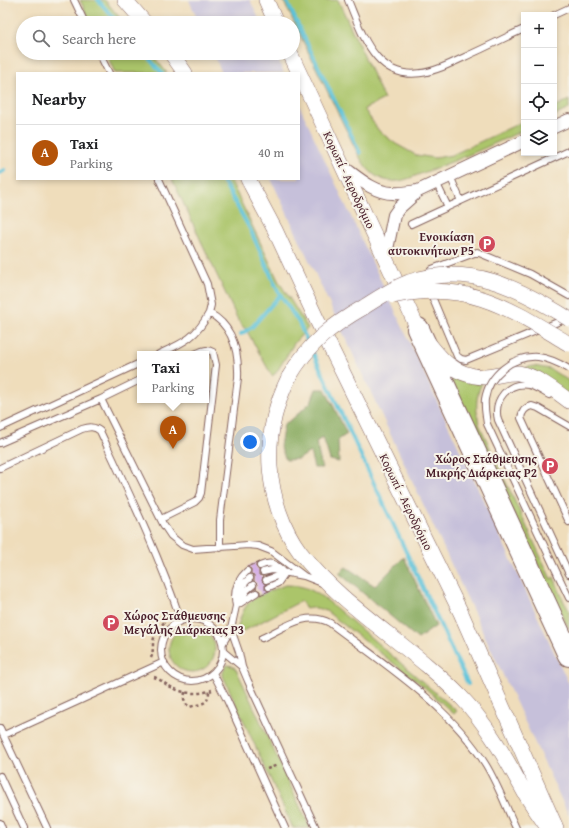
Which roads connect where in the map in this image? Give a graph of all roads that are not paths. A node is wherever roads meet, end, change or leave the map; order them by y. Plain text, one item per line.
1 (74, 0) edge
2 (125, 0) edge
3 (266, 0) edge
4 (348, 0) edge
5 (569, 8) edge
6 (557, 14) edge
7 (82, 16) edge
8 (139, 16) edge
9 (273, 16) edge
10 (521, 30) edge
11 (103, 60) edge
12 (176, 60) edge
13 (293, 60) edge
14 (109, 72) edge
15 (184, 72) edge
16 (299, 72) edge
17 (300, 75) edge
18 (569, 120) edge
19 (557, 126) edge
20 (521, 142) edge
21 (569, 151) edge
22 (343, 167) junction
23 (450, 176) junction
24 (159, 180) edge
25 (249, 180) edge
26 (436, 182) junction
27 (418, 191) junction
28 (461, 201) junction
29 (448, 207) junction
30 (410, 224) dead end
31 (385, 259) junction
32 (569, 296) edge
33 (364, 306) junction
34 (209, 313) junction
35 (569, 318) edge
36 (418, 329) junction
37 (569, 344) edge
38 (166, 351) edge
39 (201, 351) edge
40 (137, 364) edge
41 (569, 369) edge
42 (137, 381) edge
43 (101, 399) junction
44 (569, 402) edge
45 (569, 426) edge
46 (0, 428) edge
47 (0, 443) edge
48 (0, 468) edge
49 (161, 519) junction
50 (569, 522) edge
51 (220, 548) junction
52 (260, 566) dead end
53 (247, 571) dead end
54 (263, 572) dead end
55 (285, 573) junction
56 (569, 574) edge
57 (304, 576) junction
58 (250, 578) dead end
59 (266, 580) dead end
60 (253, 586) dead end
61 (269, 587) dead end
62 (256, 592) dead end
63 (344, 598) junction
64 (569, 598) edge
65 (236, 606) junction
66 (181, 621) junction
67 (231, 629) junction
68 (262, 638) dead end
69 (223, 643) junction
70 (224, 652) junction
71 (569, 654) edge
72 (164, 662) junction
73 (242, 667) junction
74 (213, 673) junction
75 (0, 728) edge
76 (4, 735) junction
77 (0, 776) edge
78 (0, 823) edge
79 (2, 828) edge
80 (24, 828) edge
81 (47, 828) edge
82 (285, 828) edge
83 (316, 828) edge
84 (516, 828) edge
85 (548, 828) edge
86 (556, 828) edge

1 - 7 lane
2 - 8 street
3 - 9 street
4 - 10 lane
5 - 6 lane
11 - 14 lane
12 - 15 street
13 - 16 street, Κορωπί - Αεροδρόμιο
17 - 22 street, Κορωπί - Αεροδρόμιο
18 - 19 street
20 - 23 street
21 - 28 lane
22 - 27 street
22 - 31 street, Κορωπί - Αεροδρόμιο
23 - 26 street
23 - 28 lane
24 - 34 lane
25 - 86 street, Κορωπί - Αεροδρόμιο
26 - 27 street
26 - 29 lane
27 - 31 street
28 - 29 lane
29 - 30 lane
31 - 36 street, Κορωπί - Αεροδρόμιο
32 - 35 lane
33 - 35 street, bridge
33 - 37 street, bridge
33 - 63 street, bridge
34 - 38 lane
34 - 51 lane
36 - 44 street
36 - 71 highway, Κορωπί - Αεροδρόμιο
39 - 49 lane
40 - 46 lane
41 - 64 lane, bridge
42 - 43 lane
43 - 47 lane
43 - 49 lane
44 - 56 lane
45 - 50 lane
48 - 66 lane
49 - 51 lane
51 - 57 lane
52 - 55 lane
53 - 65 lane
54 - 55 lane
55 - 57 lane
55 - 59 lane
55 - 61 lane
57 - 63 lane
58 - 65 lane
60 - 65 lane
62 - 65 lane
63 - 85 street
65 - 67 lane
66 - 69 lane
66 - 72 lane
67 - 69 lane
67 - 73 lane
68 - 84 lane
69 - 70 lane
70 - 73 lane
70 - 74 lane
72 - 74 lane
72 - 76 lane
73 - 83 lane
74 - 82 lane
75 - 76 lane
76 - 81 lane
77 - 80 lane
78 - 79 lane

